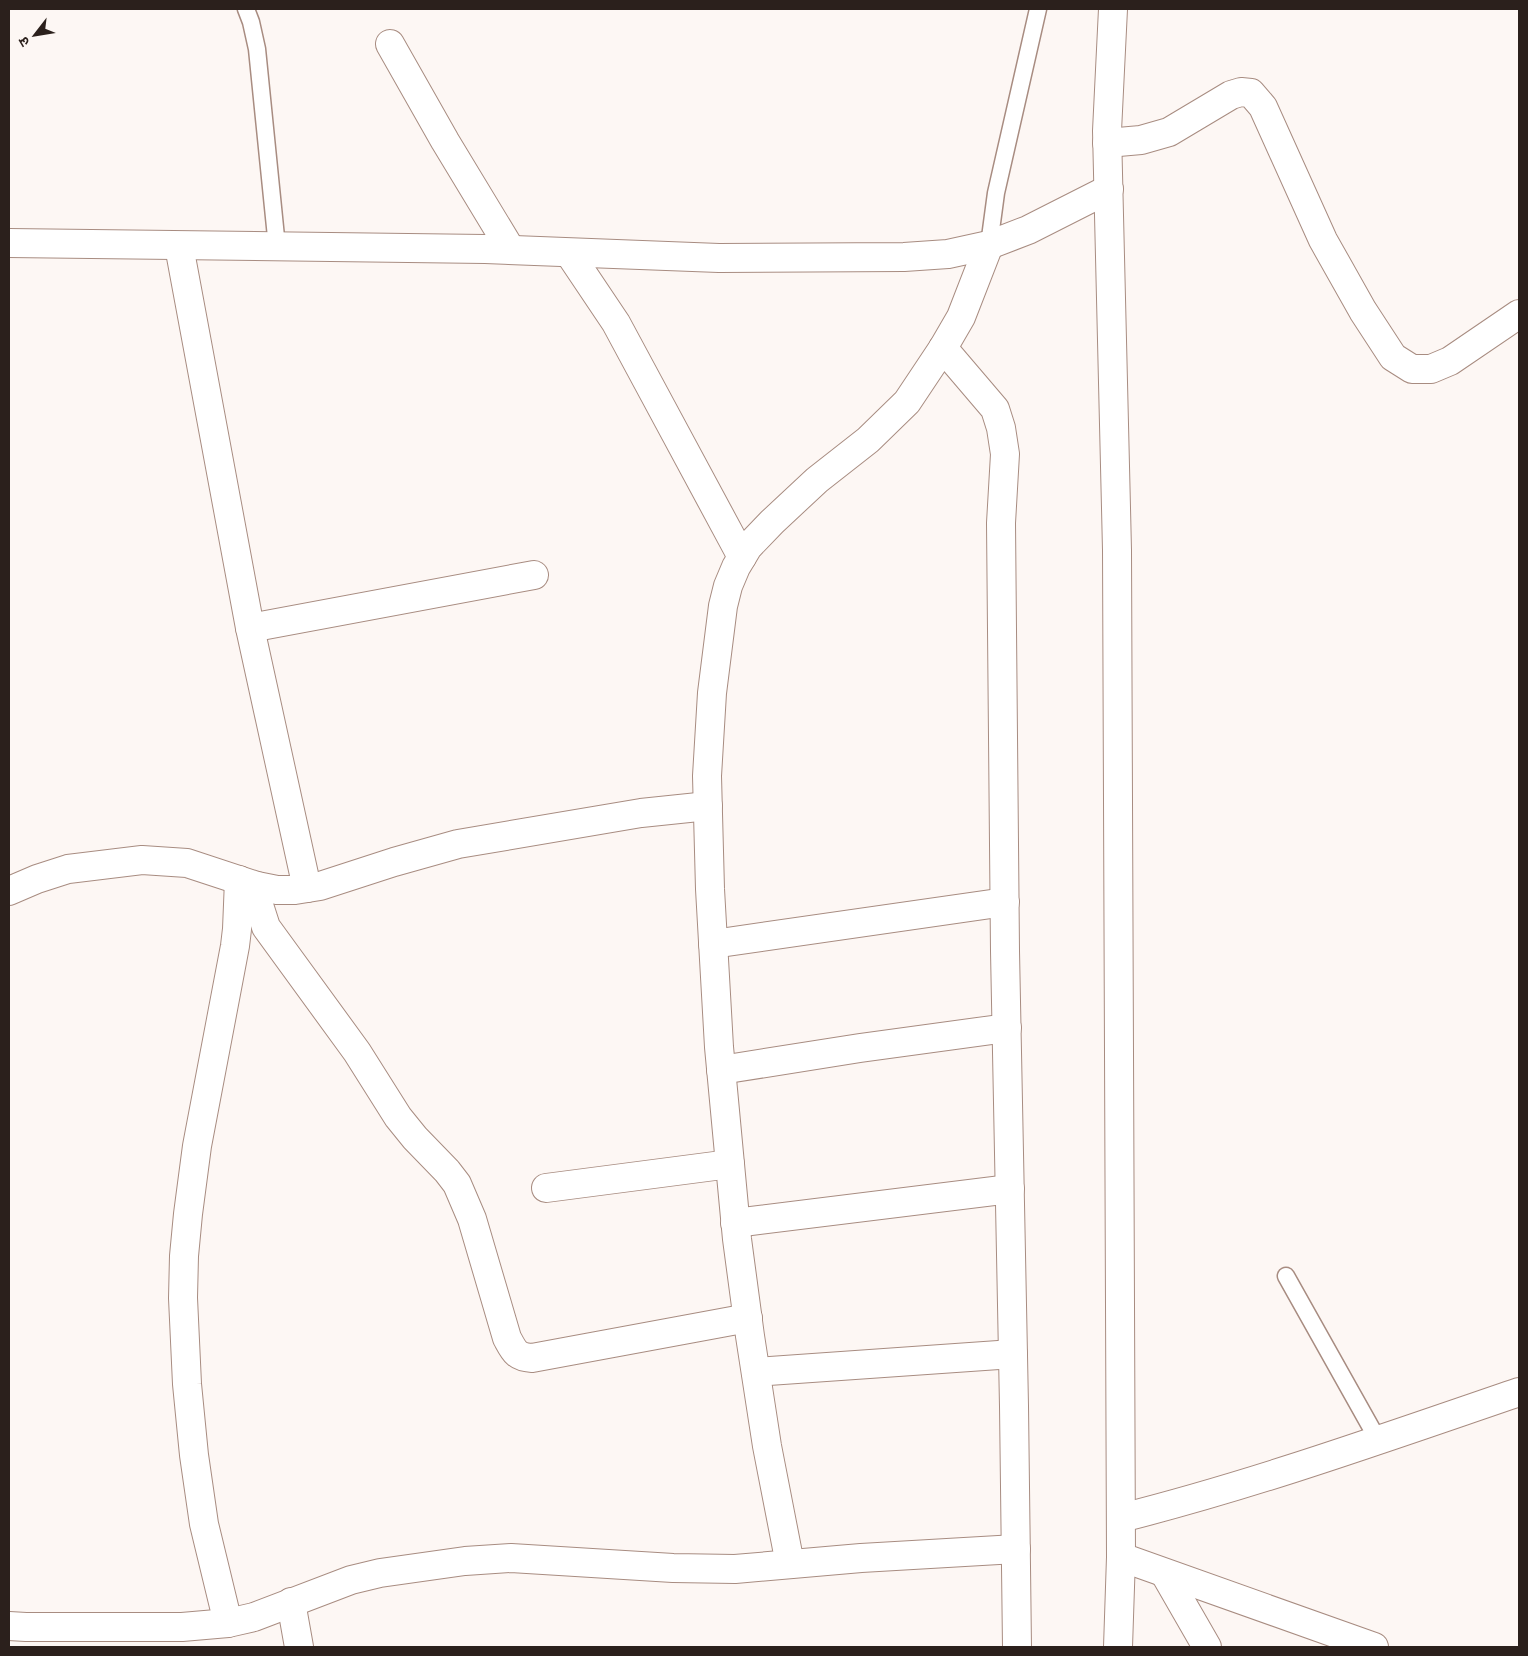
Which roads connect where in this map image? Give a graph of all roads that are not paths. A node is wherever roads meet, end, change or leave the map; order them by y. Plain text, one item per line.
1 (246, 9) edge
2 (1038, 9) edge
3 (1113, 9) edge
4 (390, 44) dead end
5 (1107, 142) junction
6 (1109, 189) junction
7 (9, 243) edge
8 (989, 245) junction
9 (179, 246) junction
10 (277, 247) junction
11 (511, 250) junction
12 (569, 253) junction
13 (1519, 314) edge
14 (943, 348) junction
15 (742, 557) junction
16 (534, 576) dead end
17 (250, 628) junction
18 (708, 806) junction
19 (248, 883) junction
20 (307, 888) junction
21 (9, 891) edge
22 (1005, 902) junction
23 (713, 944) junction
24 (1007, 1028) junction
25 (721, 1070) junction
26 (730, 1164) junction
27 (546, 1188) dead end
28 (1010, 1189) junction
29 (735, 1223) junction
30 (1286, 1276) dead end
31 (748, 1318) junction
32 (1013, 1354) junction
33 (756, 1372) junction
34 (1519, 1392) edge
35 (1378, 1440) junction
36 (1121, 1518) junction
37 (1016, 1550) junction
38 (1121, 1557) junction
39 (790, 1564) junction
40 (1165, 1574) junction
41 (291, 1602) junction
42 (228, 1623) junction
43 (19, 1633) edge
44 (299, 1647) edge
45 (1017, 1647) edge
46 (1118, 1647) edge
47 (1207, 1647) edge
48 (1374, 1647) edge

1 - 10 lane
2 - 8 lane
3 - 5 street
4 - 11 street
5 - 6 street
5 - 13 street
6 - 8 street
6 - 36 street
7 - 9 street
8 - 12 street
8 - 14 street
9 - 10 street
9 - 17 street
10 - 11 street
11 - 12 street
12 - 15 street
14 - 15 street
14 - 22 street
15 - 18 street
16 - 17 street
17 - 20 street
18 - 20 street
18 - 23 street
19 - 20 street
19 - 21 street
19 - 31 street
19 - 42 street
22 - 23 street
22 - 24 street
23 - 25 street
24 - 25 street
24 - 28 street
25 - 26 street
26 - 27 street
26 - 29 street
28 - 29 street
28 - 32 street
29 - 31 street
30 - 35 lane
31 - 33 street
32 - 33 street
32 - 37 street
33 - 39 street
34 - 35 street
35 - 36 street
36 - 38 street
37 - 39 street
37 - 45 street
38 - 40 street
38 - 46 street
39 - 41 street
40 - 47 street
40 - 48 street
41 - 42 street
41 - 44 street
42 - 43 street

